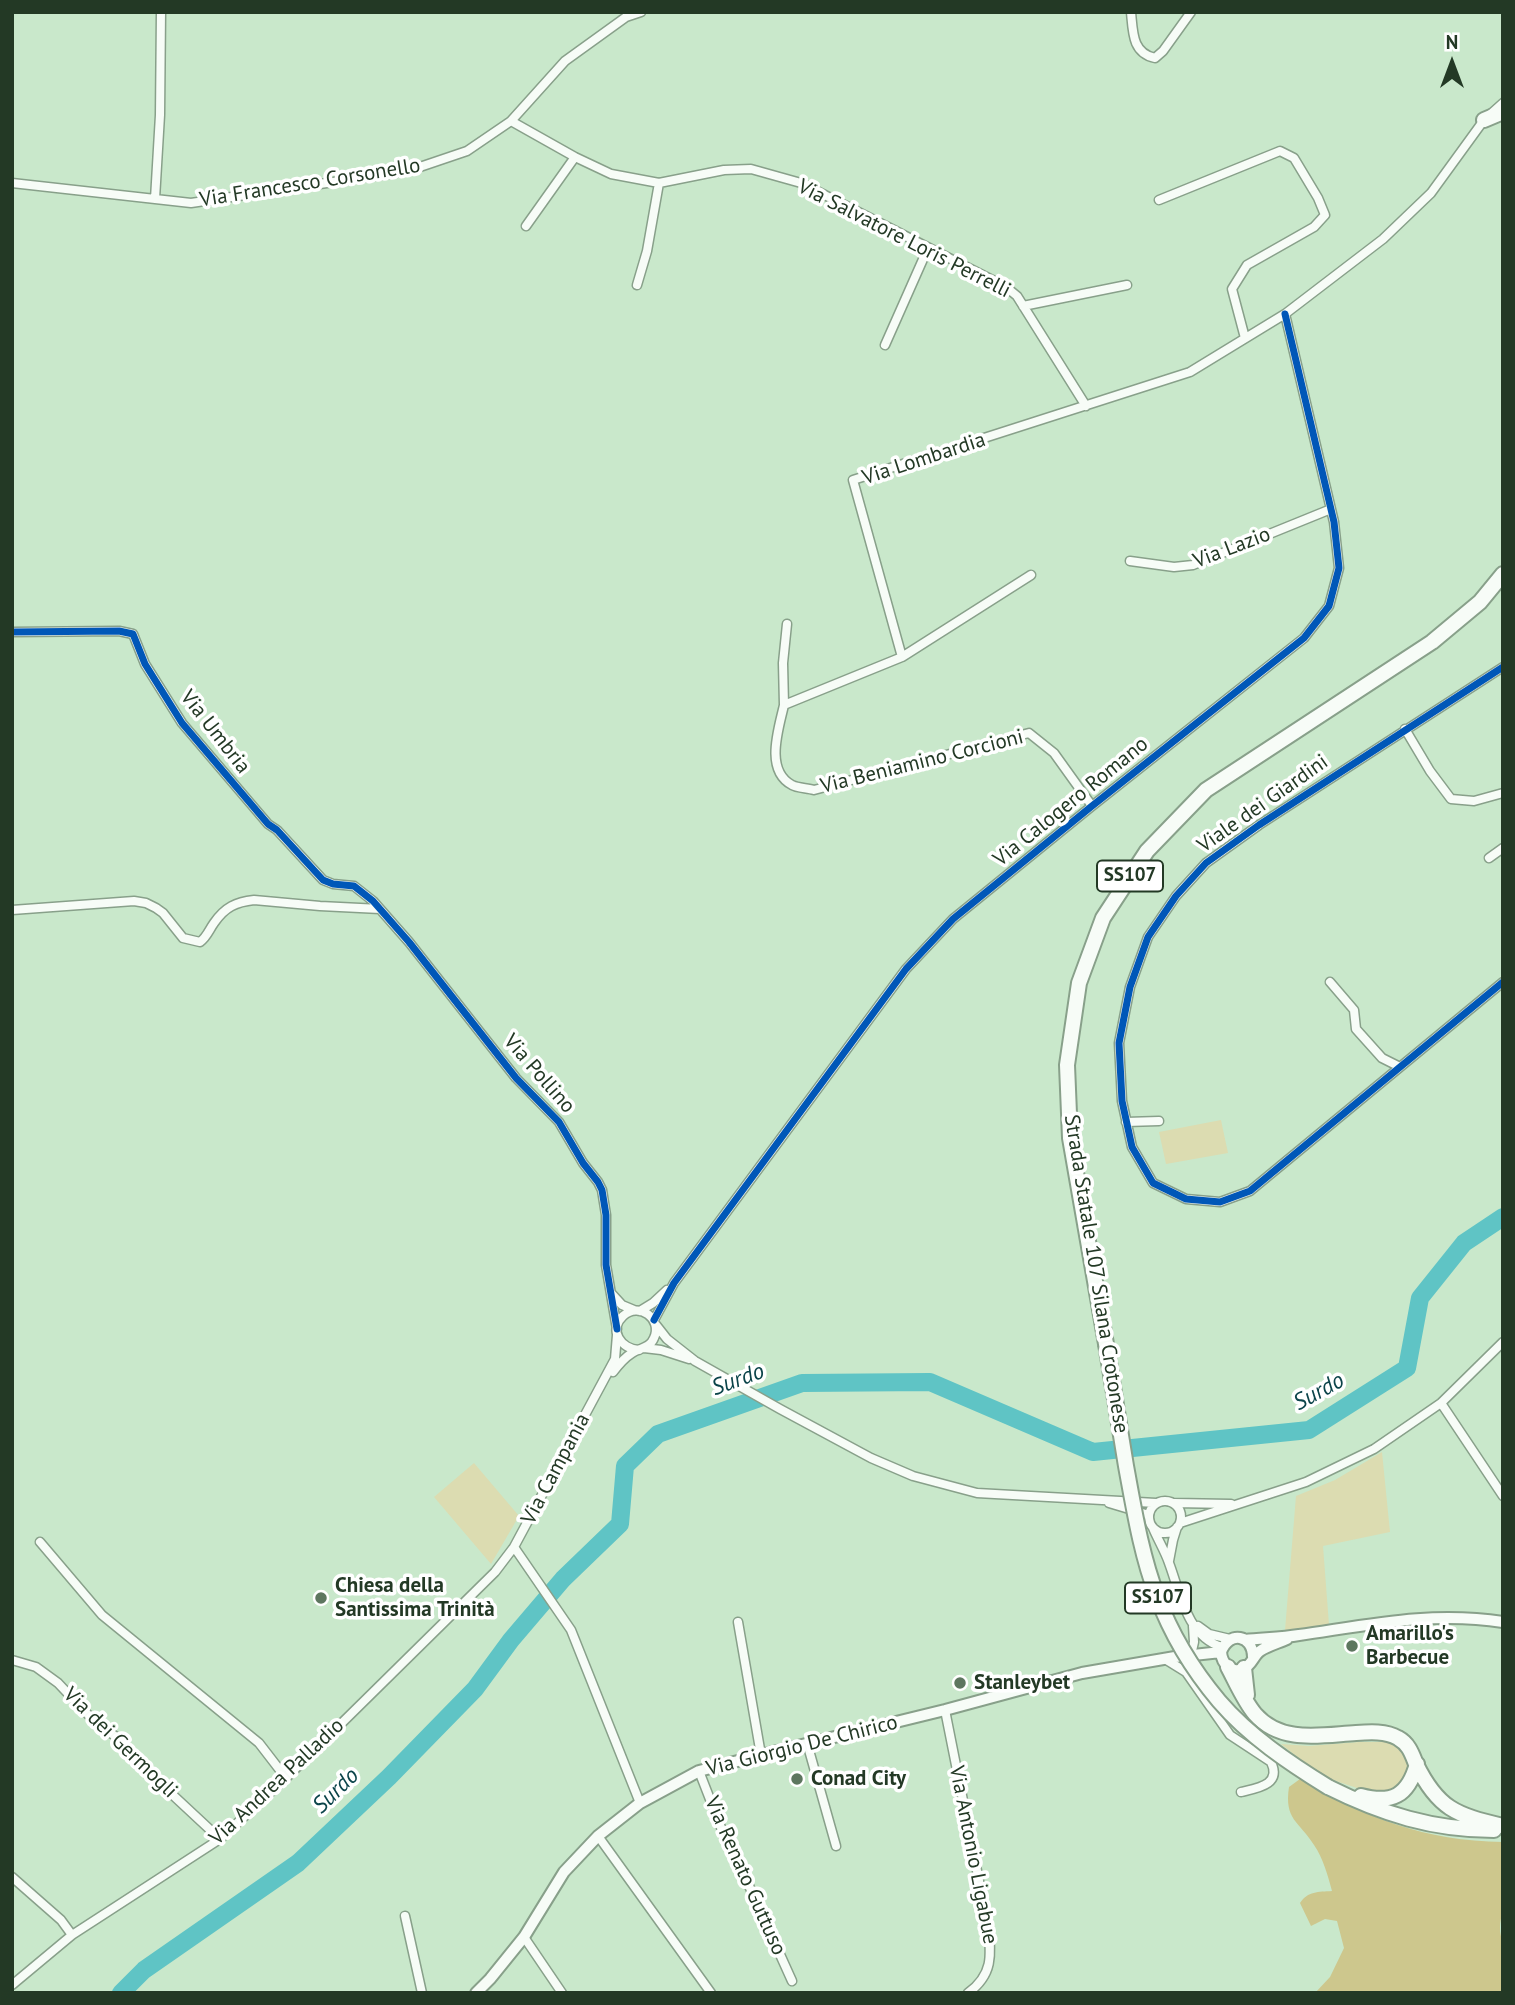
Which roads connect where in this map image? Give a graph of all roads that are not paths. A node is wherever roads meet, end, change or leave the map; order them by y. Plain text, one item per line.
1 (161, 12) edge
2 (640, 12) edge
3 (1131, 12) edge
4 (1191, 12) edge
5 (1503, 103) edge
6 (1503, 112) edge
7 (511, 121) junction
8 (1484, 121) junction
9 (575, 158) junction
10 (12, 183) edge
11 (659, 183) junction
12 (155, 199) junction
13 (1159, 200) dead end
14 (526, 226) dead end
15 (928, 248) junction
16 (637, 285) dead end
17 (1127, 285) dead end
18 (1023, 306) junction
19 (1285, 314) junction
20 (1245, 338) junction
21 (884, 345) dead end
22 (1086, 406) junction
23 (1331, 509) junction
24 (1130, 561) dead end
25 (1503, 574) edge
26 (1031, 575) dead end
27 (787, 624) dead end
28 (12, 632) edge
29 (902, 657) junction
30 (1503, 667) edge
31 (784, 705) junction
32 (1405, 729) junction
33 (1503, 793) edge
34 (1092, 806) junction
35 (1503, 848) edge
36 (1489, 858) dead end
37 (380, 909) junction
38 (12, 910) edge
39 (1330, 982) dead end
40 (1503, 982) edge
41 (1400, 1067) junction
42 (1158, 1121) dead end
43 (1126, 1122) junction
44 (674, 1283) junction
45 (609, 1290) junction
46 (637, 1311) junction
47 (655, 1323) junction
48 (617, 1332) junction
49 (1503, 1342) edge
50 (641, 1349) junction
51 (695, 1361) junction
52 (598, 1391) junction
53 (1441, 1403) junction
54 (1503, 1496) edge
55 (1100, 1500) junction
56 (1156, 1503) junction
57 (1173, 1503) junction
58 (1241, 1504) junction
59 (1149, 1515) junction
60 (1179, 1525) junction
61 (1153, 1528) junction
62 (40, 1542) dead end
63 (513, 1547) junction
64 (1168, 1561) junction
65 (738, 1622) dead end
66 (1503, 1622) edge
67 (1192, 1623) junction
68 (1296, 1636) junction
69 (1245, 1640) junction
70 (1225, 1646) junction
71 (1191, 1655) junction
72 (1170, 1658) junction
73 (12, 1660) edge
74 (1248, 1663) junction
75 (1226, 1666) junction
76 (1248, 1703) junction
77 (945, 1710) junction
78 (807, 1743) junction
79 (761, 1755) junction
80 (1416, 1764) junction
81 (699, 1771) junction
82 (286, 1778) junction
83 (1328, 1787) junction
84 (1241, 1792) dead end
85 (640, 1803) junction
86 (1503, 1828) edge
87 (598, 1836) junction
88 (220, 1839) junction
89 (836, 1846) dead end
90 (12, 1877) edge
91 (405, 1916) dead end
92 (72, 1935) junction
93 (524, 1937) junction
94 (792, 1981) dead end
95 (12, 1984) edge
96 (422, 1993) edge
97 (475, 1993) edge
98 (562, 1993) edge
99 (710, 1993) edge
100 (968, 1993) edge

1 - 12 street
2 - 7 street, Via Francesco Corsonello
3 - 4 street
5 - 8 street
6 - 8 highway
7 - 9 street, Via Salvatore Loris Perrelli
7 - 12 street, Via Francesco Corsonello
8 - 19 street
9 - 11 street, Via Salvatore Loris Perrelli
9 - 14 street
10 - 12 street, Via Francesco Corsonello
11 - 15 street, Via Salvatore Loris Perrelli
11 - 16 street
13 - 20 street
15 - 18 street, Via Salvatore Loris Perrelli
15 - 21 street
17 - 18 street
18 - 22 street, Via Salvatore Loris Perrelli
19 - 20 street
19 - 23 street, Via Calogero Romano
20 - 22 street
22 - 29 street, Via Lombardia
23 - 24 street, Via Lazio
23 - 34 street, Via Calogero Romano
25 - 83 highway, Strada Statale 107 Silana Crotonese / SS107, bridge
26 - 29 street
27 - 31 street
28 - 37 street, Via Umbria
29 - 31 street
30 - 32 street, Viale dei Giardini
31 - 34 street, Via Beniamino Corcioni
32 - 33 street
32 - 43 street, Viale dei Giardini
34 - 44 street, Via Calogero Romano
35 - 36 street
37 - 38 street
37 - 45 street, Via Pollino
39 - 41 street
40 - 41 street, Viale dei Giardini
41 - 43 street, Viale dei Giardini
42 - 43 street
44 - 46 street
44 - 47 street
45 - 46 street
45 - 48 street, Via Pollino
46 - 47 street
46 - 48 street
47 - 50 street
47 - 51 street
48 - 50 street
48 - 52 street, Via Campania
49 - 53 street
50 - 51 street
50 - 52 street, Via Campania
51 - 55 street
52 - 63 street, Via Campania
53 - 54 street
53 - 58 street
55 - 56 street
55 - 59 street
56 - 57 street
56 - 59 street
57 - 58 street
57 - 60 street
58 - 60 street
59 - 61 street
60 - 61 street
60 - 64 street
61 - 64 street
62 - 82 street
63 - 82 street, Via Andrea Palladio
63 - 85 street
64 - 67 street
65 - 79 street
66 - 68 main road
67 - 70 street
67 - 71 street
68 - 69 main road
68 - 74 main road
69 - 70 main road
69 - 74 main road
70 - 71 main road, Via Giorgio De Chirico
70 - 75 main road
71 - 72 main road, Via Giorgio De Chirico
72 - 75 main road
72 - 77 main road, Via Giorgio De Chirico
72 - 84 street
73 - 88 street, Via dei Germogli
74 - 75 main road
74 - 76 highway
75 - 76 highway
76 - 80 highway
77 - 78 main road, Via Giorgio De Chirico
77 - 100 street, Via Antonio Ligabue
78 - 79 main road, Via Giorgio De Chirico
78 - 89 street
79 - 81 main road, Via Giorgio De Chirico
80 - 83 highway
80 - 86 highway
81 - 85 main road, Via Giorgio De Chirico
81 - 94 street, Via Renato Guttuso
82 - 88 street, Via Andrea Palladio
83 - 86 highway, Strada Statale 107 Silana Crotonese / SS107
85 - 87 main road, Via Giorgio De Chirico
87 - 93 main road, Via Giorgio De Chirico
87 - 99 street
88 - 92 street, Via Andrea Palladio
90 - 92 street
91 - 96 street
92 - 95 street, Via Andrea Palladio
93 - 97 main road, Via Giorgio De Chirico
93 - 98 street

